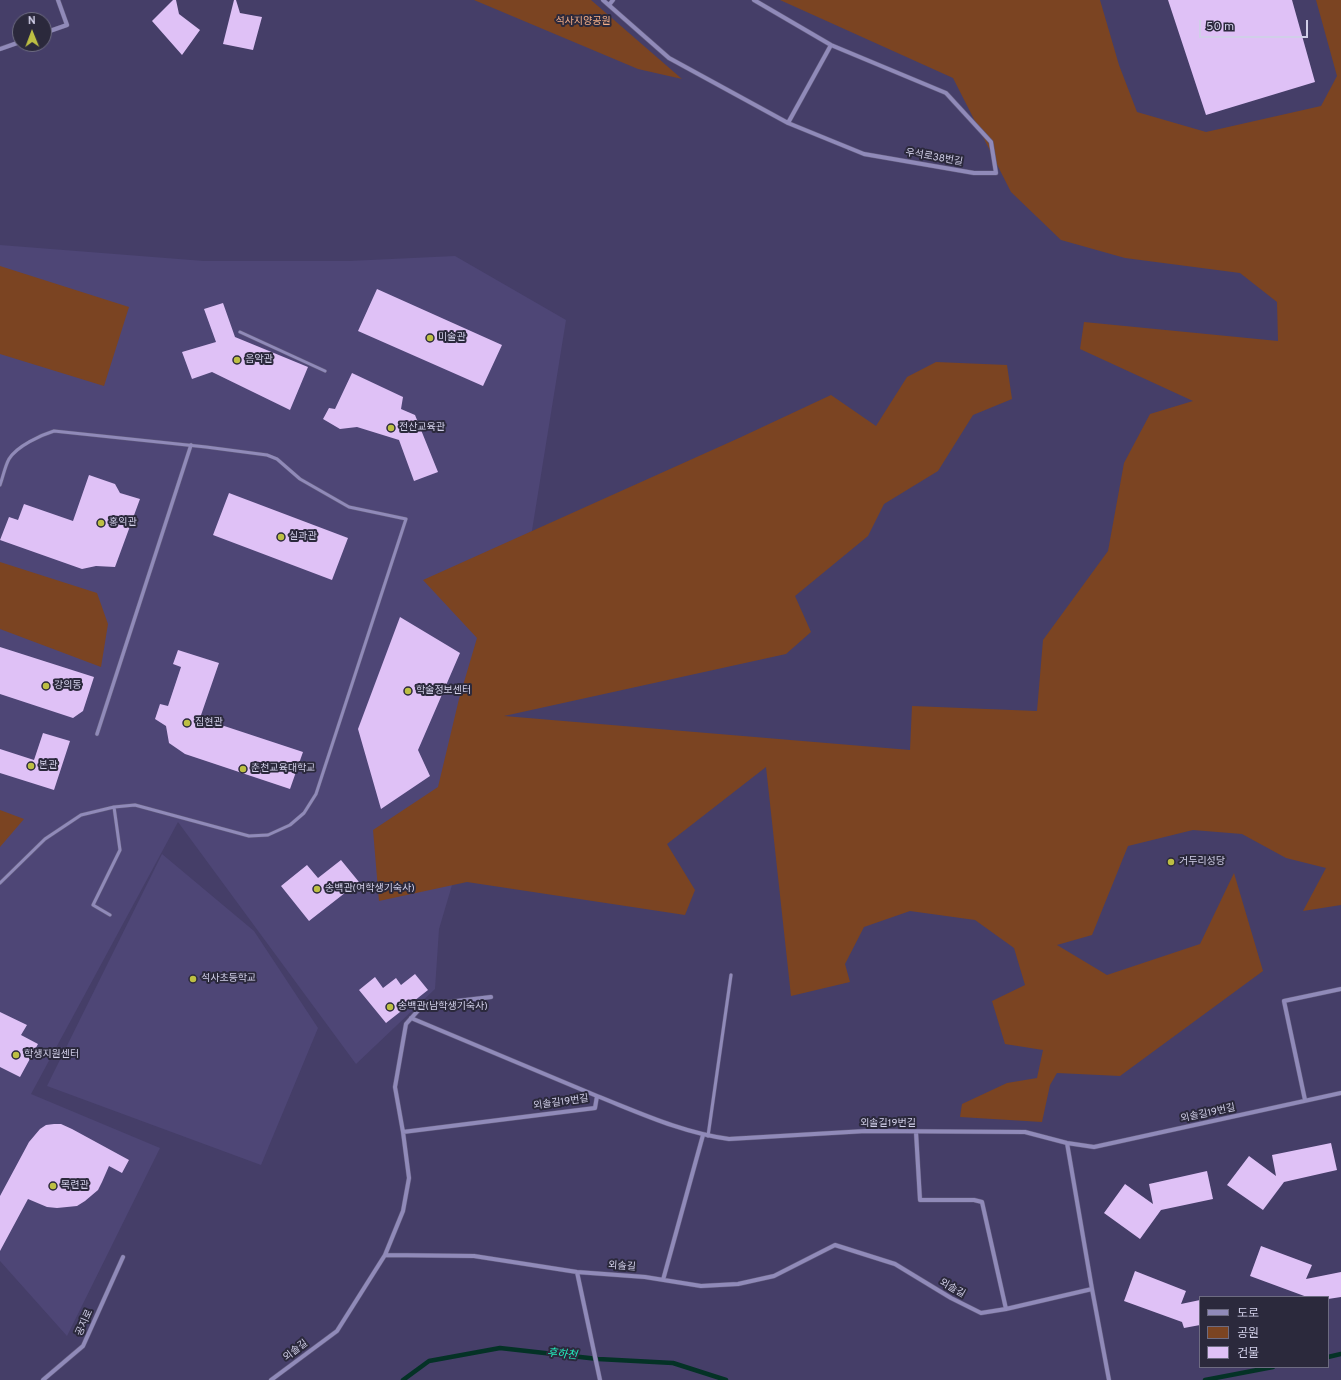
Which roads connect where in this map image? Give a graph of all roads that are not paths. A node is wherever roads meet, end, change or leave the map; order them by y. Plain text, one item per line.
1 (58, 0) edge
2 (602, 0) edge
3 (613, 0) edge
4 (754, 0) edge
5 (609, 5) junction
6 (52, 30) edge
7 (12, 45) edge
8 (831, 45) junction
9 (0, 49) edge
10 (788, 123) junction
11 (240, 332) dead end
12 (325, 371) dead end
13 (191, 446) junction
14 (0, 485) edge
15 (97, 734) dead end
16 (114, 807) junction
17 (0, 883) edge
18 (110, 915) dead end
19 (731, 975) dead end
20 (1341, 989) edge
21 (491, 996) dead end
22 (411, 1018) junction
23 (1341, 1093) edge
24 (597, 1096) junction
25 (1305, 1100) junction
26 (403, 1132) junction
27 (916, 1132) junction
28 (703, 1135) junction
29 (708, 1136) junction
30 (1067, 1143) junction
31 (385, 1255) junction
32 (123, 1258) dead end
33 (577, 1272) junction
34 (663, 1280) junction
35 (1092, 1289) junction
36 (1006, 1309) junction
37 (1109, 1378) edge
38 (42, 1380) edge
39 (271, 1380) edge
40 (600, 1380) edge

1 - 6 street
2 - 5 street, 우석로38번길
3 - 5 street
4 - 8 street, 우석로38번길
5 - 10 street, 우석로38번길
7 - 9 street
8 - 10 street
8 - 10 street, 우석로38번길
11 - 12 lane
13 - 14 lane
13 - 15 street
13 - 16 lane
16 - 17 lane
16 - 18 lane
19 - 29 lane
20 - 25 street
21 - 22 street
22 - 24 street
22 - 26 street
23 - 25 street, 외솔길19번길
24 - 26 street, 외솔길19번길
24 - 28 street, 외솔길19번길
25 - 30 street, 외솔길19번길
26 - 31 street
27 - 29 street, 외솔길19번길
27 - 30 street, 외솔길19번길
27 - 36 street
28 - 29 street, 외솔길19번길
28 - 34 street
30 - 35 street
31 - 33 street, 외솔길
31 - 39 street, 외솔길
32 - 38 street, 공지로
33 - 34 street, 외솔길
33 - 40 street
34 - 36 street, 외솔길
35 - 36 street, 외솔길
35 - 37 street

